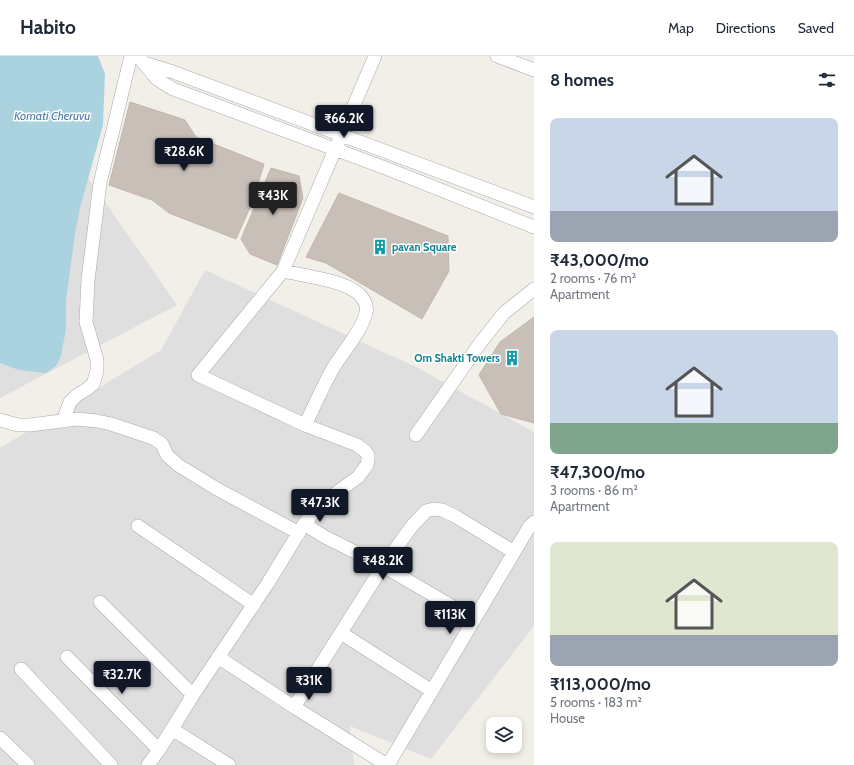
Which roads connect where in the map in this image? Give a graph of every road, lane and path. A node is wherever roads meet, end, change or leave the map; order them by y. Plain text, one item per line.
1 (131, 56) edge
2 (375, 56) edge
3 (496, 56) edge
4 (141, 60) edge
5 (534, 70) edge
6 (341, 134) junction
7 (334, 149) junction
8 (534, 207) edge
9 (534, 227) edge
10 (284, 271) junction
11 (534, 290) edge
12 (0, 420) edge
13 (63, 421) junction
14 (305, 425) junction
15 (416, 435) dead end
16 (534, 522) edge
17 (138, 526) dead end
18 (301, 528) junction
19 (514, 552) junction
20 (383, 566) junction
21 (100, 602) dead end
22 (254, 605) junction
23 (474, 619) junction
24 (341, 633) junction
25 (67, 657) dead end
26 (218, 657) junction
27 (21, 669) dead end
28 (432, 691) junction
29 (192, 695) junction
30 (294, 707) junction
31 (172, 729) junction
32 (0, 738) edge
33 (159, 750) junction
34 (28, 765) edge
35 (111, 765) edge
36 (148, 765) edge
37 (229, 765) edge
38 (388, 765) edge

1 - 13 street
2 - 6 street
3 - 5 street
4 - 6 street
4 - 7 street
6 - 7 street
6 - 8 street
7 - 9 street
7 - 10 street
10 - 14 street
10 - 14 street
11 - 15 street
12 - 13 street
13 - 18 street
14 - 18 street
16 - 19 street
17 - 22 street
18 - 20 street
18 - 22 street
19 - 20 street
19 - 23 street
20 - 23 street
20 - 24 street
21 - 29 street
22 - 26 street
23 - 28 street
24 - 28 street
24 - 30 street
25 - 33 street
26 - 29 street
26 - 30 street
27 - 35 street
28 - 38 street
29 - 31 street
30 - 38 street
31 - 33 street
31 - 37 street
32 - 34 street
33 - 36 street

